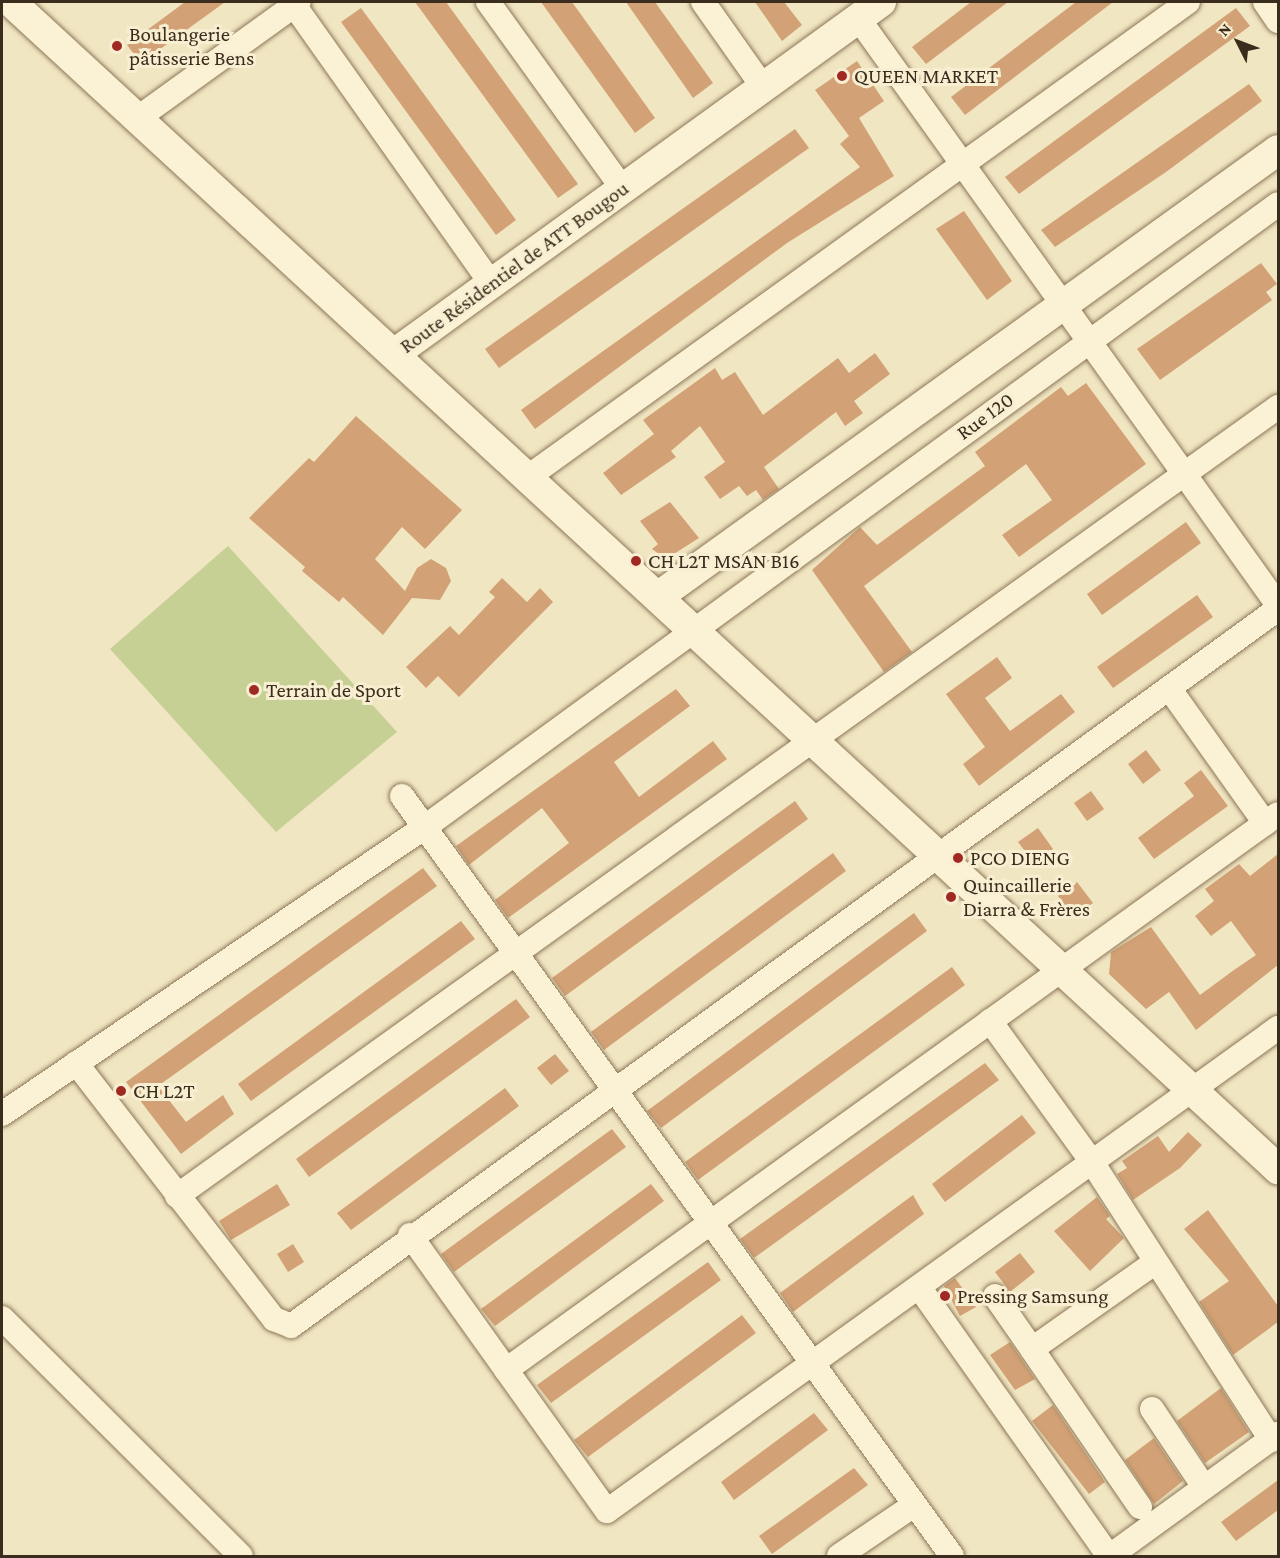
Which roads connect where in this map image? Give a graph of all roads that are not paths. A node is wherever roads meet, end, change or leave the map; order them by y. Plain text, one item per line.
1 (11, 2) edge
2 (488, 2) edge
3 (702, 2) edge
4 (1188, 2) edge
5 (1265, 2) edge
6 (296, 3) edge
7 (870, 10) edge
8 (1278, 21) edge
9 (764, 87) junction
10 (138, 118) junction
11 (1278, 150) edge
12 (962, 164) junction
13 (622, 188) junction
14 (1278, 204) edge
15 (491, 283) junction
16 (1063, 305) junction
17 (1089, 341) junction
18 (394, 354) junction
19 (1278, 407) edge
20 (1185, 474) junction
21 (528, 477) junction
22 (659, 596) junction
23 (1278, 607) edge
24 (693, 628) junction
25 (1169, 688) junction
26 (816, 740) junction
27 (402, 796) dead end
28 (1272, 819) edge
29 (425, 827) junction
30 (939, 855) junction
31 (518, 955) junction
32 (1062, 970) junction
33 (990, 1021) junction
34 (1278, 1028) edge
35 (76, 1063) junction
36 (613, 1088) junction
37 (1193, 1090) junction
38 (2, 1114) edge
39 (1092, 1162) junction
40 (1278, 1169) edge
41 (177, 1196) junction
42 (710, 1223) junction
43 (410, 1235) junction
44 (1156, 1262) junction
45 (919, 1287) junction
46 (995, 1296) dead end
47 (2, 1318) edge
48 (1032, 1349) junction
49 (812, 1364) junction
50 (506, 1370) junction
51 (1152, 1409) dead end
52 (1275, 1437) edge
53 (1204, 1487) junction
54 (914, 1505) junction
55 (1140, 1507) dead end
56 (241, 1557) edge
57 (839, 1557) edge
58 (952, 1557) edge
59 (1110, 1557) edge

1 - 10 street, Route Résidentiel de ATT Bougou
2 - 13 street
3 - 9 street
4 - 12 street
5 - 8 street
6 - 10 street
6 - 15 street
7 - 9 street, Route Résidentiel de ATT Bougou
7 - 12 street
9 - 13 street, Route Résidentiel de ATT Bougou
10 - 18 street, Route Résidentiel de ATT Bougou
11 - 16 street
12 - 16 street
12 - 21 street
13 - 15 street, Route Résidentiel de ATT Bougou
14 - 17 street, Rue 120
15 - 18 street, Route Résidentiel de ATT Bougou
16 - 17 street
16 - 22 street
17 - 20 street
17 - 24 street, Rue 120
18 - 21 street
19 - 20 street
20 - 23 street
20 - 26 street
21 - 22 street
22 - 24 street
23 - 25 street
24 - 26 street
24 - 29 street, Rue 120
25 - 28 street
25 - 30 street
26 - 30 street
26 - 31 street
27 - 29 street
28 - 32 street
29 - 31 street
29 - 35 street, Rue 120
30 - 32 street
30 - 36 street
31 - 36 street
31 - 41 street
32 - 33 street
32 - 37 street
33 - 39 street
33 - 42 street
34 - 37 street
35 - 38 street, Rue 120
35 - 41 street
36 - 42 street
36 - 43 street
37 - 39 street
37 - 40 street
39 - 44 street
39 - 45 street
41 - 43 street
42 - 49 street
42 - 50 street
43 - 50 street
44 - 48 street
44 - 52 street
45 - 49 street
45 - 59 street
46 - 48 street
47 - 56 street
48 - 55 street
49 - 50 street
49 - 54 street
51 - 53 street
52 - 53 street
53 - 59 street
54 - 57 street
54 - 58 street

